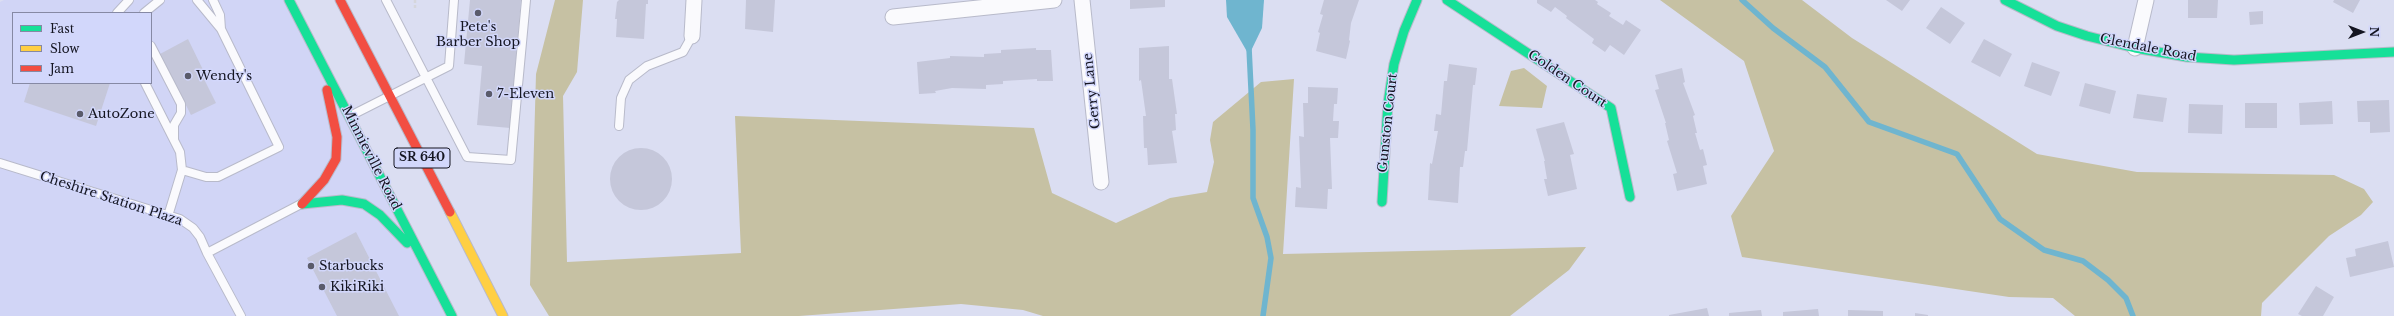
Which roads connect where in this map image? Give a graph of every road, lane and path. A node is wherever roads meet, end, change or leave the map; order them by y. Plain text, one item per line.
1 (129, 0) edge
2 (160, 0) edge
3 (197, 0) edge
4 (213, 0) edge
5 (289, 0) edge
6 (340, 0) edge
7 (386, 0) edge
8 (414, 0) edge
9 (454, 0) edge
10 (526, 0) edge
11 (694, 0) edge
12 (1054, 0) edge
13 (1082, 0) edge
14 (1417, 0) edge
15 (1447, 0) edge
16 (2005, 0) edge
17 (2146, 0) edge
18 (415, 10) dead end
19 (117, 12) edge
20 (145, 12) edge
21 (893, 17) dead end
22 (221, 29) junction
23 (692, 36) joint
24 (152, 48) edge
25 (2135, 48) junction
26 (2394, 52) edge
27 (322, 65) junction
28 (426, 77) junction
29 (146, 84) edge
30 (390, 96) junction
31 (350, 116) junction
32 (619, 126) dead end
33 (174, 140) junction
34 (0, 163) edge
35 (182, 170) junction
36 (1101, 182) dead end
37 (1630, 197) dead end
38 (1382, 202) dead end
39 (302, 204) junction
40 (168, 216) junction
41 (207, 253) junction
42 (422, 259) junction
43 (241, 316) edge
44 (452, 316) edge
45 (503, 316) edge

1 - 19 lane
2 - 20 lane
3 - 22 lane
4 - 22 lane
5 - 27 main road, Minnieville Road / SR 640
6 - 30 main road, SR 640
7 - 28 lane
8 - 18 path
9 - 28 lane
10 - 28 lane
11 - 23 street
12 - 21 street
13 - 36 street, Gerry Lane
14 - 38 main road, Gunston Court
15 - 37 main road, Golden Court
16 - 25 main road, Glendale Road
17 - 25 street
22 - 35 lane
23 - 32 lane
24 - 33 lane
25 - 26 main road, Glendale Road
27 - 31 main road, Minnieville Road / SR 640
27 - 39 main road
28 - 30 lane
29 - 33 lane
30 - 31 lane
30 - 45 main road, SR 640
31 - 42 main road, Minnieville Road / SR 640
33 - 35 lane
34 - 40 lane, Cheshire Station Plaza
35 - 40 lane
39 - 41 lane
39 - 42 main road
40 - 41 lane, Cheshire Station Plaza
41 - 43 lane, Cheshire Station Plaza
42 - 44 main road, Minnieville Road / SR 640

